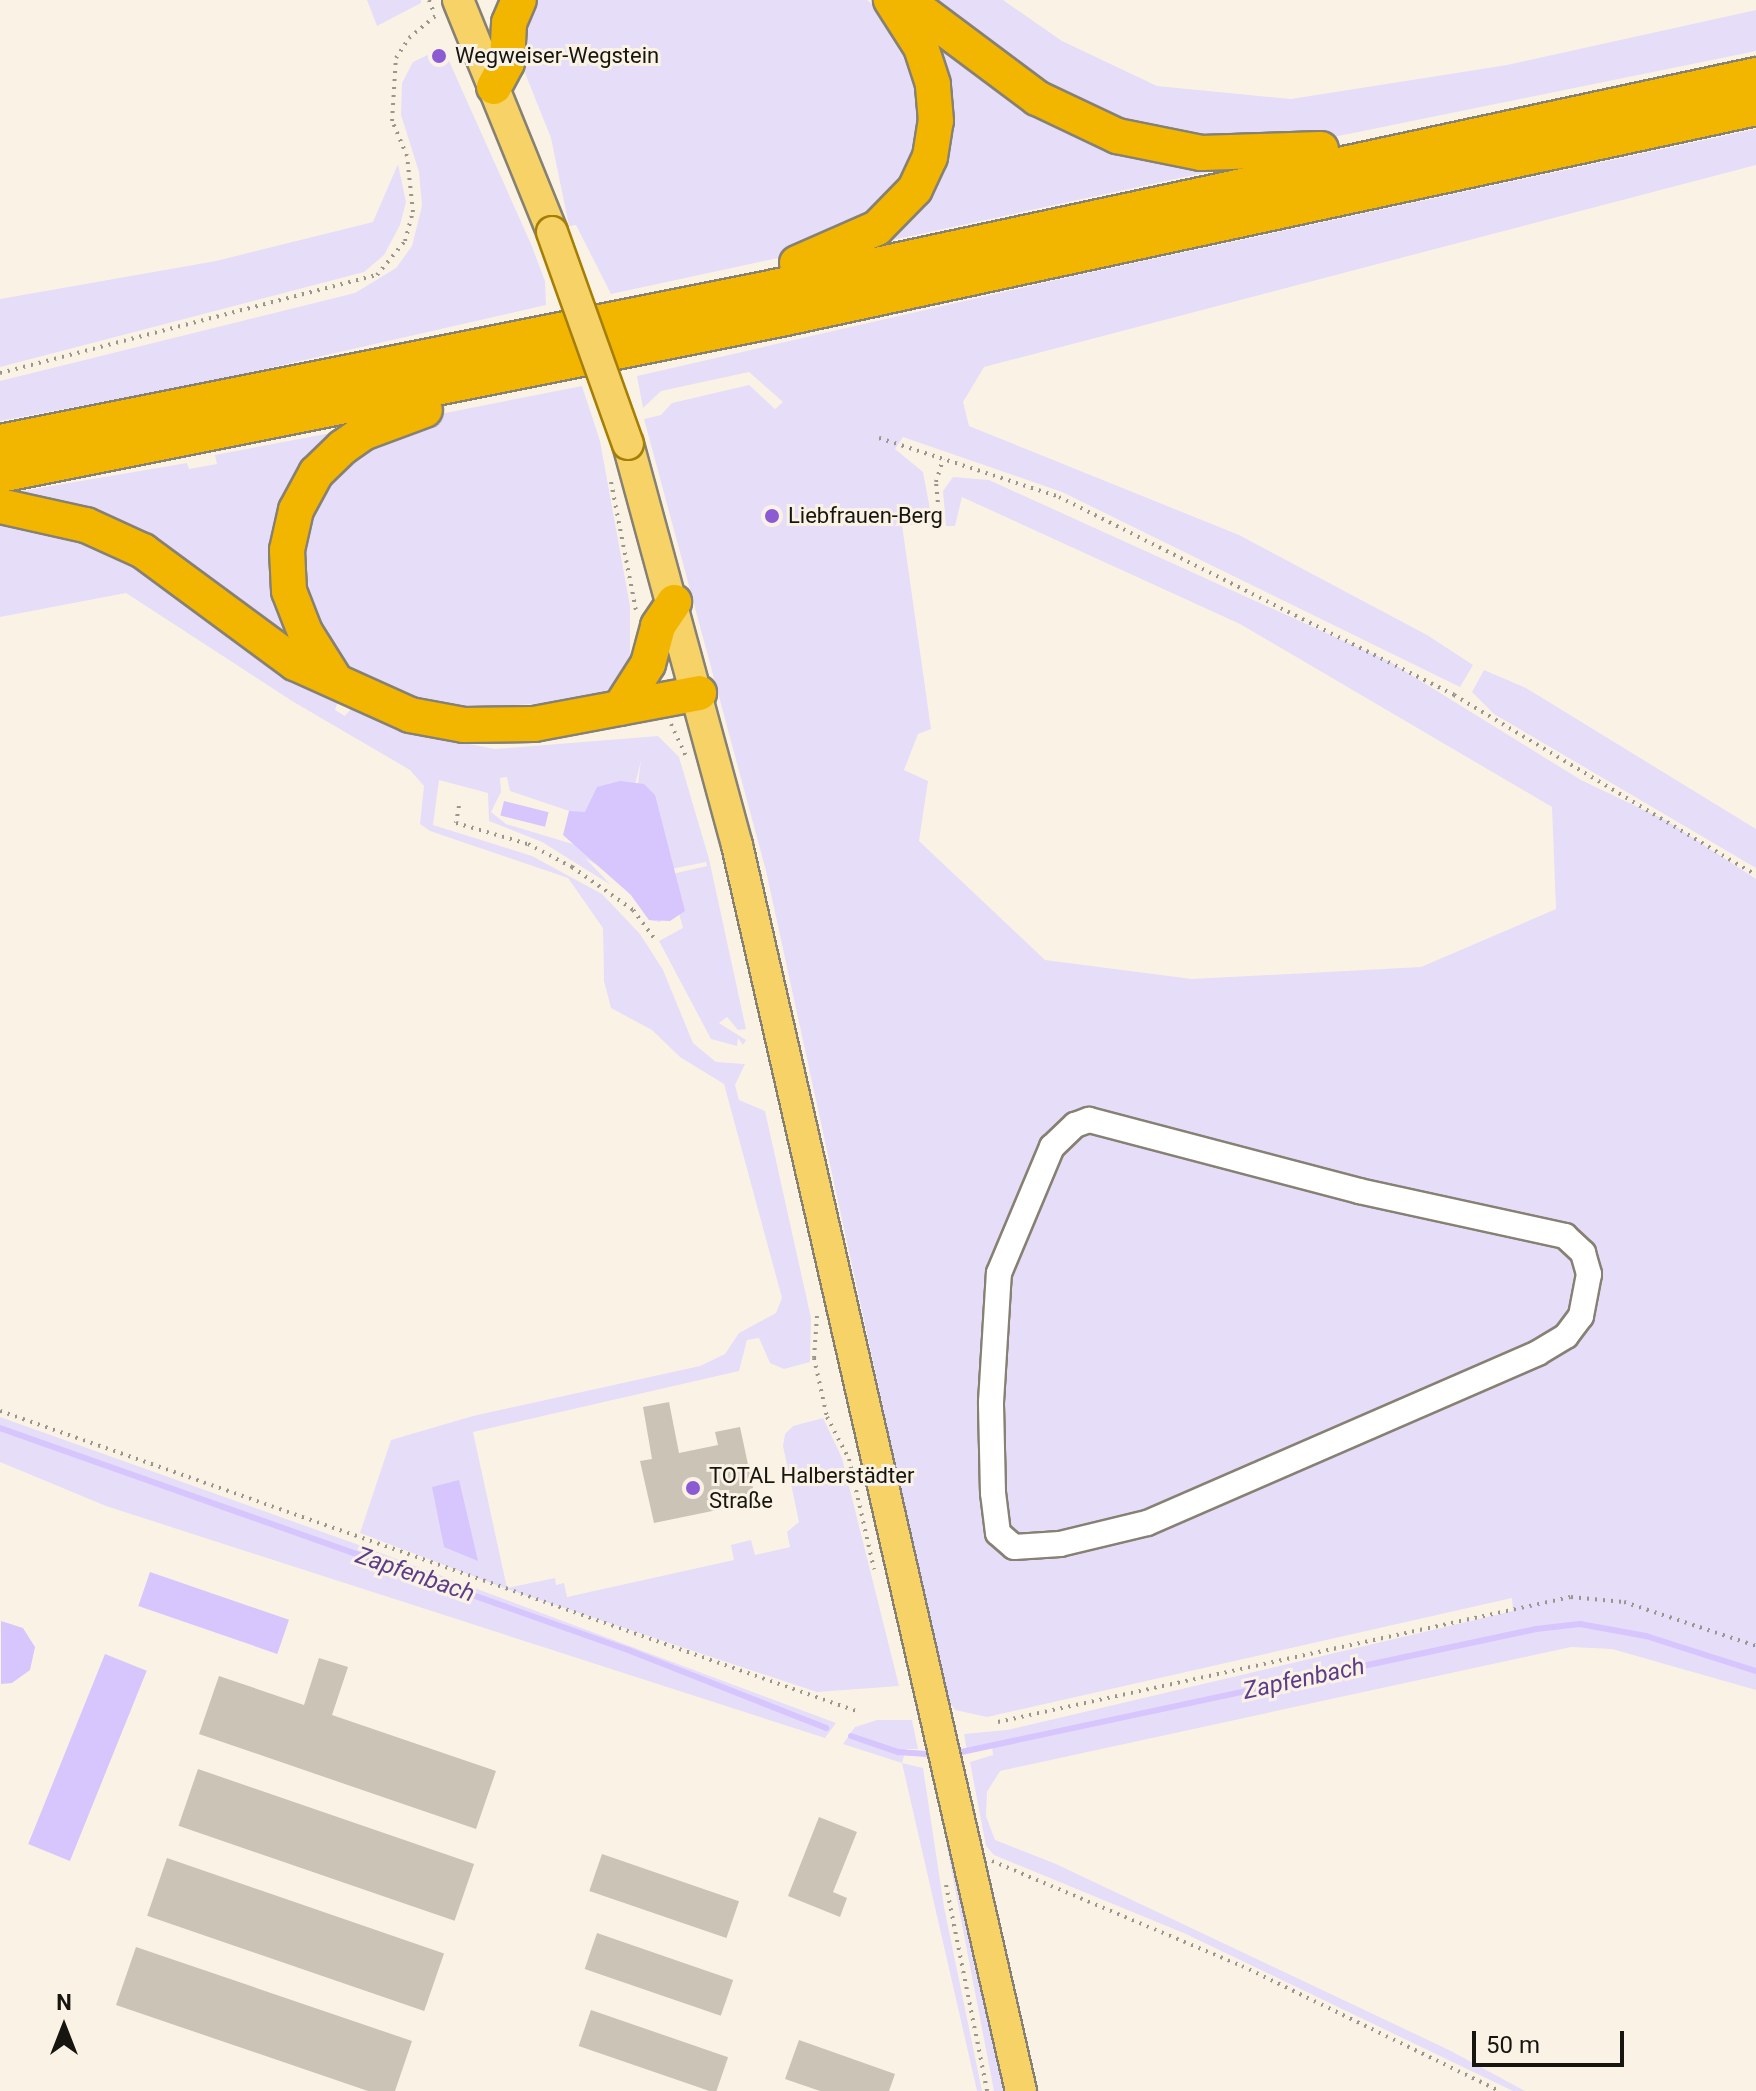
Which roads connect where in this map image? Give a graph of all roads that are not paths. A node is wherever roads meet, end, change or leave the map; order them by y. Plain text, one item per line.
1 (519, 0) edge
2 (891, 0) edge
3 (906, 0) edge
4 (452, 4) edge
5 (1756, 75) edge
6 (494, 87) junction
7 (1756, 108) edge
8 (1384, 154) junction
9 (770, 288) junction
10 (508, 376) junction
11 (0, 442) edge
12 (0, 475) edge
13 (0, 506) edge
14 (674, 602) junction
15 (334, 678) junction
16 (699, 693) junction
17 (620, 708) junction
18 (1075, 1125) joint
19 (1021, 2091) edge

1 - 6 highway
2 - 9 highway
3 - 8 highway
4 - 6 main road
5 - 8 highway
6 - 14 main road, bridge
7 - 10 highway
8 - 9 highway
9 - 11 highway
10 - 12 highway
10 - 15 highway
13 - 15 highway
14 - 16 main road
14 - 17 highway
15 - 17 highway
16 - 17 highway
16 - 19 main road
18 - 18 lane

